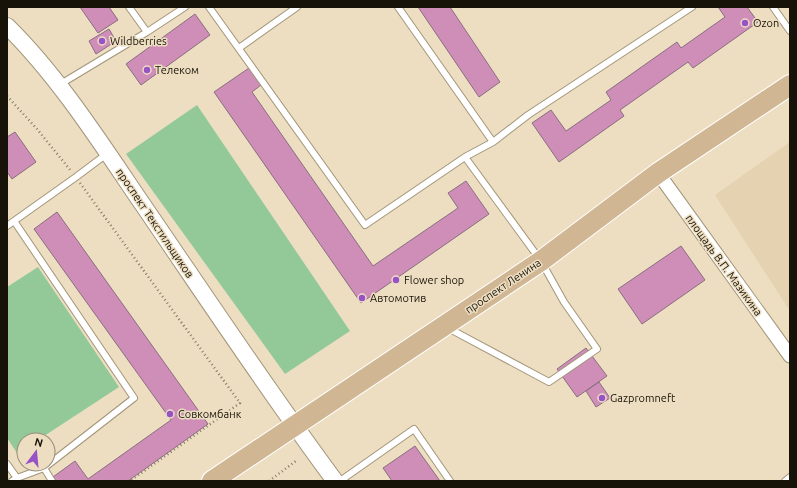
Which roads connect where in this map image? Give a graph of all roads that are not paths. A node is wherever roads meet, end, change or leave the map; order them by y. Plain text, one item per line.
1 (129, 7) edge
2 (185, 7) edge
3 (209, 7) edge
4 (298, 7) edge
5 (398, 7) edge
6 (692, 7) edge
7 (773, 7) edge
8 (7, 26) edge
9 (790, 31) edge
10 (147, 32) junction
11 (239, 48) junction
12 (59, 84) junction
13 (790, 85) edge
14 (493, 142) junction
15 (108, 153) junction
16 (465, 157) junction
17 (658, 173) junction
18 (14, 221) junction
19 (7, 226) edge
20 (540, 261) junction
21 (443, 326) junction
22 (790, 356) edge
23 (294, 426) junction
24 (56, 459) edge
25 (7, 464) edge
26 (33, 472) edge
27 (46, 472) edge
28 (790, 477) edge
29 (14, 479) edge
30 (52, 481) edge
31 (212, 481) edge
32 (335, 481) edge
33 (340, 481) edge
34 (450, 481) edge
35 (785, 481) edge

1 - 10 lane
2 - 10 lane
3 - 11 lane
4 - 11 lane
5 - 14 lane
6 - 14 lane
7 - 9 lane
8 - 12 street, проспект Текстильщиков
10 - 12 lane
11 - 16 lane
12 - 15 street, проспект Текстильщиков
13 - 17 main road, проспект Ленина
14 - 16 lane
15 - 18 lane
15 - 23 street, проспект Текстильщиков
16 - 20 lane
17 - 20 main road, проспект Ленина
17 - 22 street, площадь В.П. Мазикина
18 - 19 lane
18 - 24 lane
20 - 21 main road, проспект Ленина
20 - 21 lane
21 - 23 main road, проспект Ленина
23 - 31 main road, проспект Ленина
23 - 32 street, проспект Текстильщиков
25 - 29 lane
26 - 29 lane
27 - 30 lane
28 - 35 lane
33 - 34 lane

